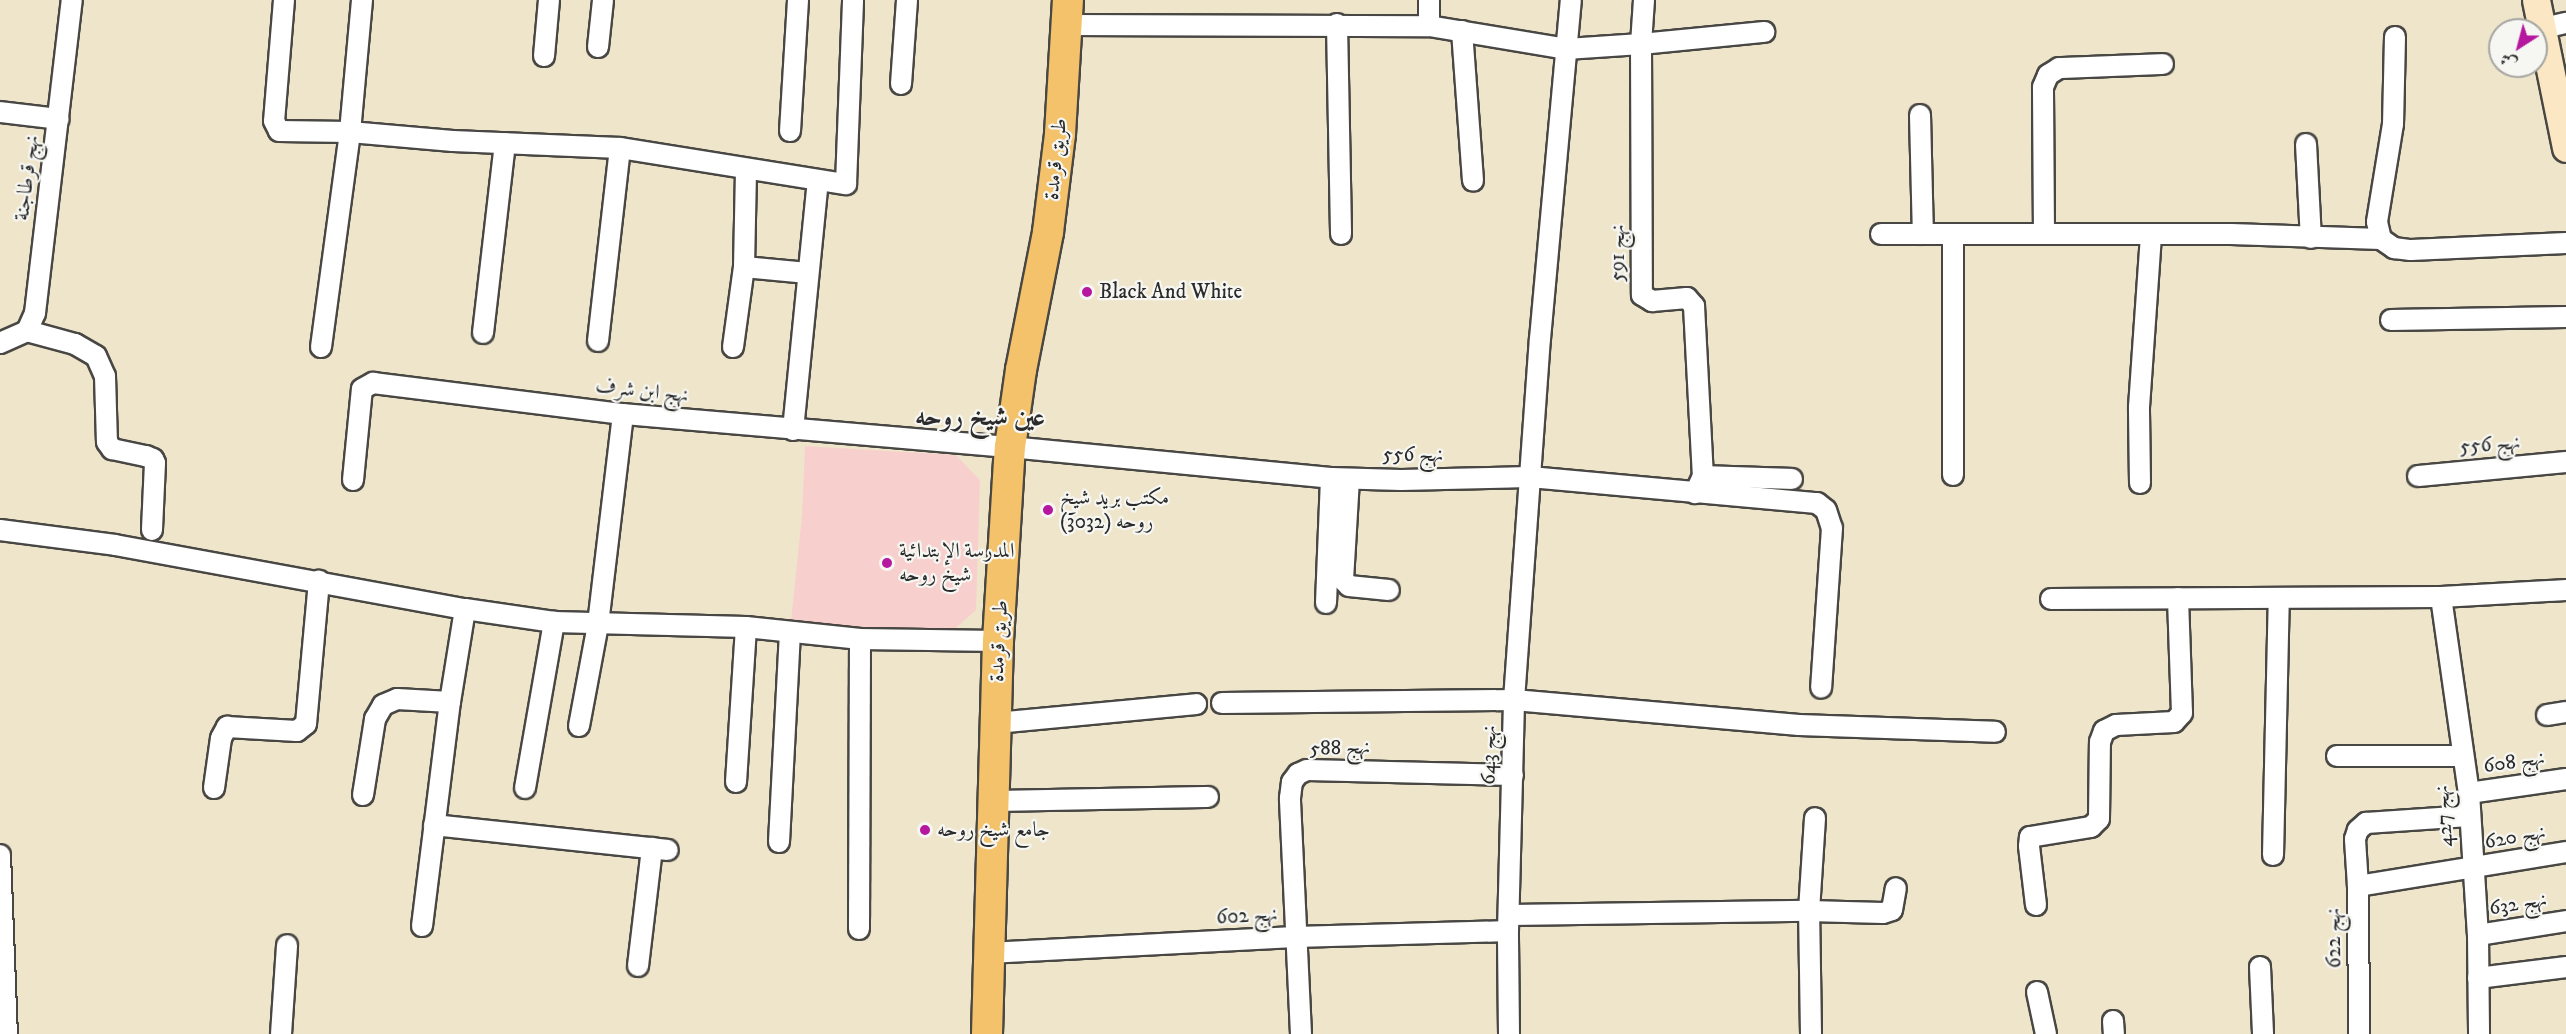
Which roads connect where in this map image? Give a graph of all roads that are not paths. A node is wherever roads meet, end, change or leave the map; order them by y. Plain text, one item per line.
1 (72, 0) edge
2 (284, 0) edge
3 (362, 0) edge
4 (549, 0) edge
5 (603, 0) edge
6 (798, 0) edge
7 (853, 0) edge
8 (907, 0) edge
9 (1429, 0) edge
10 (1570, 0) edge
11 (1644, 0) edge
12 (2536, 0) edge
13 (1067, 12) edge
14 (1337, 24) junction
15 (1429, 26) junction
16 (2555, 26) edge
17 (1462, 31) junction
18 (1764, 32) dead end
19 (2395, 37) dead end
20 (1641, 44) junction
21 (598, 47) dead end
22 (1566, 48) junction
23 (544, 56) dead end
24 (2163, 64) dead end
25 (900, 84) dead end
26 (0, 112) edge
27 (1920, 116) dead end
28 (59, 118) junction
29 (790, 131) dead end
30 (350, 132) junction
31 (505, 143) junction
32 (2306, 144) dead end
33 (620, 148) junction
34 (2566, 148) edge
35 (746, 169) junction
36 (818, 181) junction
37 (1473, 181) dead end
38 (1341, 234) dead end
39 (1881, 234) dead end
40 (1923, 234) junction
41 (1953, 234) junction
42 (2044, 234) junction
43 (2151, 235) junction
44 (2311, 238) junction
45 (2381, 239) junction
46 (2566, 243) edge
47 (744, 267) junction
48 (808, 273) junction
49 (2566, 317) edge
50 (2391, 320) dead end
51 (27, 332) junction
52 (483, 333) dead end
53 (598, 341) dead end
54 (0, 343) edge
55 (321, 347) dead end
56 (733, 347) dead end
57 (623, 414) junction
58 (793, 430) junction
59 (1010, 447) junction
60 (2566, 462) edge
61 (1953, 475) dead end
62 (2418, 476) dead end
63 (1530, 477) junction
64 (1340, 479) junction
65 (1792, 479) dead end
66 (353, 480) dead end
67 (2140, 483) dead end
68 (1699, 485) junction
69 (0, 530) edge
70 (152, 530) dead end
71 (319, 581) junction
72 (1389, 590) dead end
73 (2566, 590) edge
74 (2441, 597) junction
75 (2051, 598) dead end
76 (2178, 598) junction
77 (2278, 598) junction
78 (1326, 603) dead end
79 (465, 609) junction
80 (554, 622) junction
81 (598, 624) junction
82 (746, 627) junction
83 (790, 632) junction
84 (860, 639) junction
85 (998, 641) junction
86 (1821, 688) dead end
87 (1514, 700) junction
88 (450, 702) junction
89 (1222, 703) dead end
90 (1196, 704) dead end
91 (996, 723) junction
92 (579, 726) dead end
93 (1995, 732) dead end
94 (2337, 756) dead end
95 (2462, 756) junction
96 (1513, 775) junction
97 (2566, 779) edge
98 (736, 783) dead end
99 (214, 788) dead end
100 (525, 788) dead end
101 (2469, 793) junction
102 (363, 795) dead end
103 (1208, 797) dead end
104 (993, 801) junction
105 (2469, 816) junction
106 (1815, 818) dead end
107 (435, 825) junction
108 (778, 842) dead end
109 (2566, 852) edge
110 (0, 855) edge
111 (2273, 855) dead end
112 (2472, 868) junction
113 (2358, 885) junction
114 (1896, 888) dead end
115 (2036, 905) dead end
116 (1809, 911) junction
117 (2566, 921) edge
118 (1509, 923) junction
119 (422, 926) dead end
120 (859, 929) dead end
121 (2478, 935) junction
122 (1295, 937) junction
123 (287, 945) dead end
124 (988, 953) junction
125 (2, 958) edge
126 (638, 966) dead end
127 (2260, 967) dead end
128 (2566, 967) edge
129 (2478, 978) junction
130 (2037, 992) dead end
131 (7, 1034) edge
132 (281, 1034) edge
133 (987, 1034) edge
134 (1301, 1034) edge
135 (1509, 1034) edge
136 (1811, 1034) edge
137 (2046, 1034) edge
138 (2263, 1034) edge
139 (2359, 1034) edge
140 (2479, 1034) edge

1 - 28 street, نهج قرطاجنة
2 - 30 street
3 - 30 street
4 - 23 street
5 - 21 street
6 - 29 street
7 - 36 street
8 - 25 street
9 - 15 street
10 - 22 street, نهج 643
11 - 20 street, نهج 591
12 - 16 main road
13 - 14 street
13 - 59 main road, طريق قرمدة
14 - 15 street
14 - 38 street
15 - 17 street
16 - 34 main road
17 - 22 street
17 - 37 street
18 - 20 street
19 - 45 street
20 - 22 street
20 - 68 street, نهج 591
22 - 63 street, نهج 643
24 - 42 street
26 - 28 street
27 - 40 street
28 - 51 street, نهج قرطاجنة
30 - 31 street
30 - 55 street
31 - 33 street
31 - 52 street
32 - 44 street
33 - 35 street
33 - 53 street
35 - 36 street
35 - 47 street
36 - 48 street
39 - 40 street
40 - 41 street
41 - 42 street
41 - 61 street
42 - 43 street
43 - 44 street
43 - 67 street
44 - 45 street
45 - 46 street
47 - 48 street
47 - 56 street
48 - 58 street
49 - 50 street
51 - 54 street
51 - 70 street
57 - 58 street, نهج ابن شرف
57 - 66 street, نهج ابن شرف
57 - 81 street
58 - 59 street, نهج ابن شرف
59 - 64 street, نهج 556
59 - 85 main road, طريق قرمدة
60 - 62 street, نهج 556
63 - 64 street, نهج 556
63 - 68 street, نهج 556
63 - 87 street, نهج 643
64 - 72 street
64 - 78 street
65 - 68 street
68 - 86 street, نهج 556
69 - 71 street
71 - 79 street
71 - 99 street
73 - 74 street
74 - 77 street
74 - 95 street, نهج 427
75 - 76 street
76 - 77 street
76 - 115 street
77 - 111 street
79 - 80 street
79 - 88 street
80 - 81 street
80 - 100 street
81 - 82 street
81 - 92 street
82 - 83 street
82 - 98 street
83 - 84 street
83 - 108 street
84 - 85 street
84 - 120 street
85 - 91 main road, طريق قرمدة
87 - 89 street
87 - 93 street
87 - 96 street, نهج 643
88 - 102 street
88 - 107 street
90 - 91 street
91 - 104 main road, طريق قرمدة
94 - 95 street
95 - 101 street, نهج 427
96 - 118 street, نهج 643
96 - 122 street, نهج 588
97 - 101 street, نهج 608
101 - 105 street, نهج 427
103 - 104 street
104 - 124 main road, طريق قرمدة
105 - 112 street, نهج 427
105 - 113 street
106 - 116 street
107 - 119 street
107 - 126 street
109 - 112 street, نهج 620
110 - 125 street
112 - 113 street, نهج 622
112 - 121 street, نهج 427
113 - 139 street, نهج 622
114 - 116 street, نهج 602
116 - 118 street, نهج 602
116 - 136 street
117 - 121 street, نهج 632
118 - 122 street, نهج 602
118 - 135 street, نهج 643
121 - 129 street, نهج 427
122 - 124 street, نهج 602
122 - 134 street
123 - 132 street
124 - 133 main road, طريق قرمدة
125 - 131 street
127 - 138 street
128 - 129 street
129 - 140 street, نهج 427
130 - 137 street

